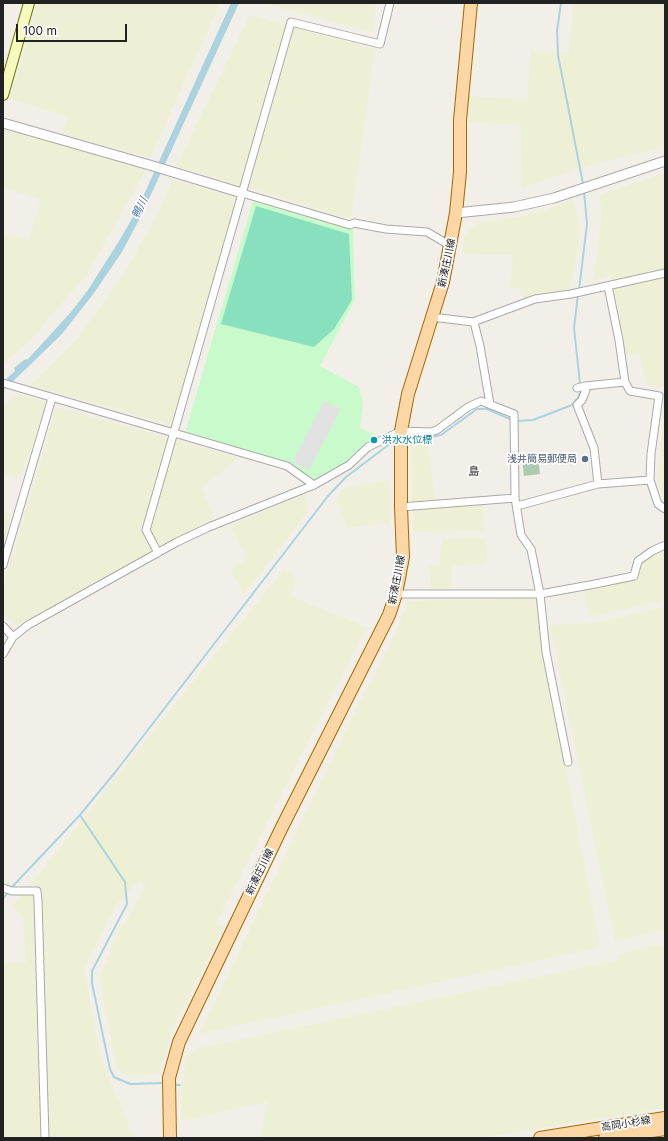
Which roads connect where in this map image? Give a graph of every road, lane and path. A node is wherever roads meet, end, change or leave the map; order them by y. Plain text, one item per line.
1 (29, 3) edge
2 (390, 3) edge
3 (471, 3) edge
4 (3, 95) edge
5 (3, 123) edge
6 (665, 161) edge
7 (242, 193) junction
8 (456, 213) junction
9 (451, 246) junction
10 (665, 273) edge
11 (608, 286) junction
12 (432, 317) junction
13 (474, 322) junction
14 (624, 382) junction
15 (3, 383) edge
16 (585, 386) junction
17 (577, 388) dead end
18 (52, 398) junction
19 (490, 404) junction
20 (401, 431) junction
21 (175, 432) junction
22 (650, 480) junction
23 (598, 484) junction
24 (314, 485) junction
25 (516, 498) junction
26 (517, 506) junction
27 (401, 508) junction
28 (665, 509) edge
29 (665, 545) edge
30 (158, 552) junction
31 (3, 565) edge
32 (396, 594) junction
33 (540, 594) junction
34 (3, 626) edge
35 (13, 637) junction
36 (3, 654) edge
37 (568, 762) dead end
38 (3, 888) edge
39 (665, 1118) edge
40 (665, 1129) edge
41 (45, 1138) edge
42 (170, 1138) edge
43 (540, 1138) edge
44 (606, 1138) edge

1 - 4 main road
2 - 7 street
3 - 8 main road, 新湊庄川線
5 - 7 street
6 - 8 street
7 - 9 street
7 - 21 street
8 - 9 main road, 新湊庄川線
9 - 12 main road, 新湊庄川線
10 - 11 street
11 - 13 street
11 - 14 street
12 - 13 street
12 - 20 main road, 新湊庄川線
13 - 19 street
14 - 16 street
14 - 22 street
15 - 18 street
16 - 17 street
16 - 23 street
18 - 21 street
18 - 31 street
19 - 20 street
19 - 25 street
20 - 24 street
20 - 27 main road, 新湊庄川線
21 - 24 street
21 - 30 street
22 - 23 street
22 - 28 street
23 - 26 street
24 - 30 street
25 - 26 street
25 - 27 street
26 - 33 street
27 - 32 main road, 新湊庄川線
29 - 33 street
30 - 35 street
32 - 33 street
32 - 42 main road, 新湊庄川線
33 - 37 street
34 - 35 street
35 - 36 street
38 - 41 street
39 - 43 main road, 高岡小杉線
40 - 44 main road, 高岡小杉線

